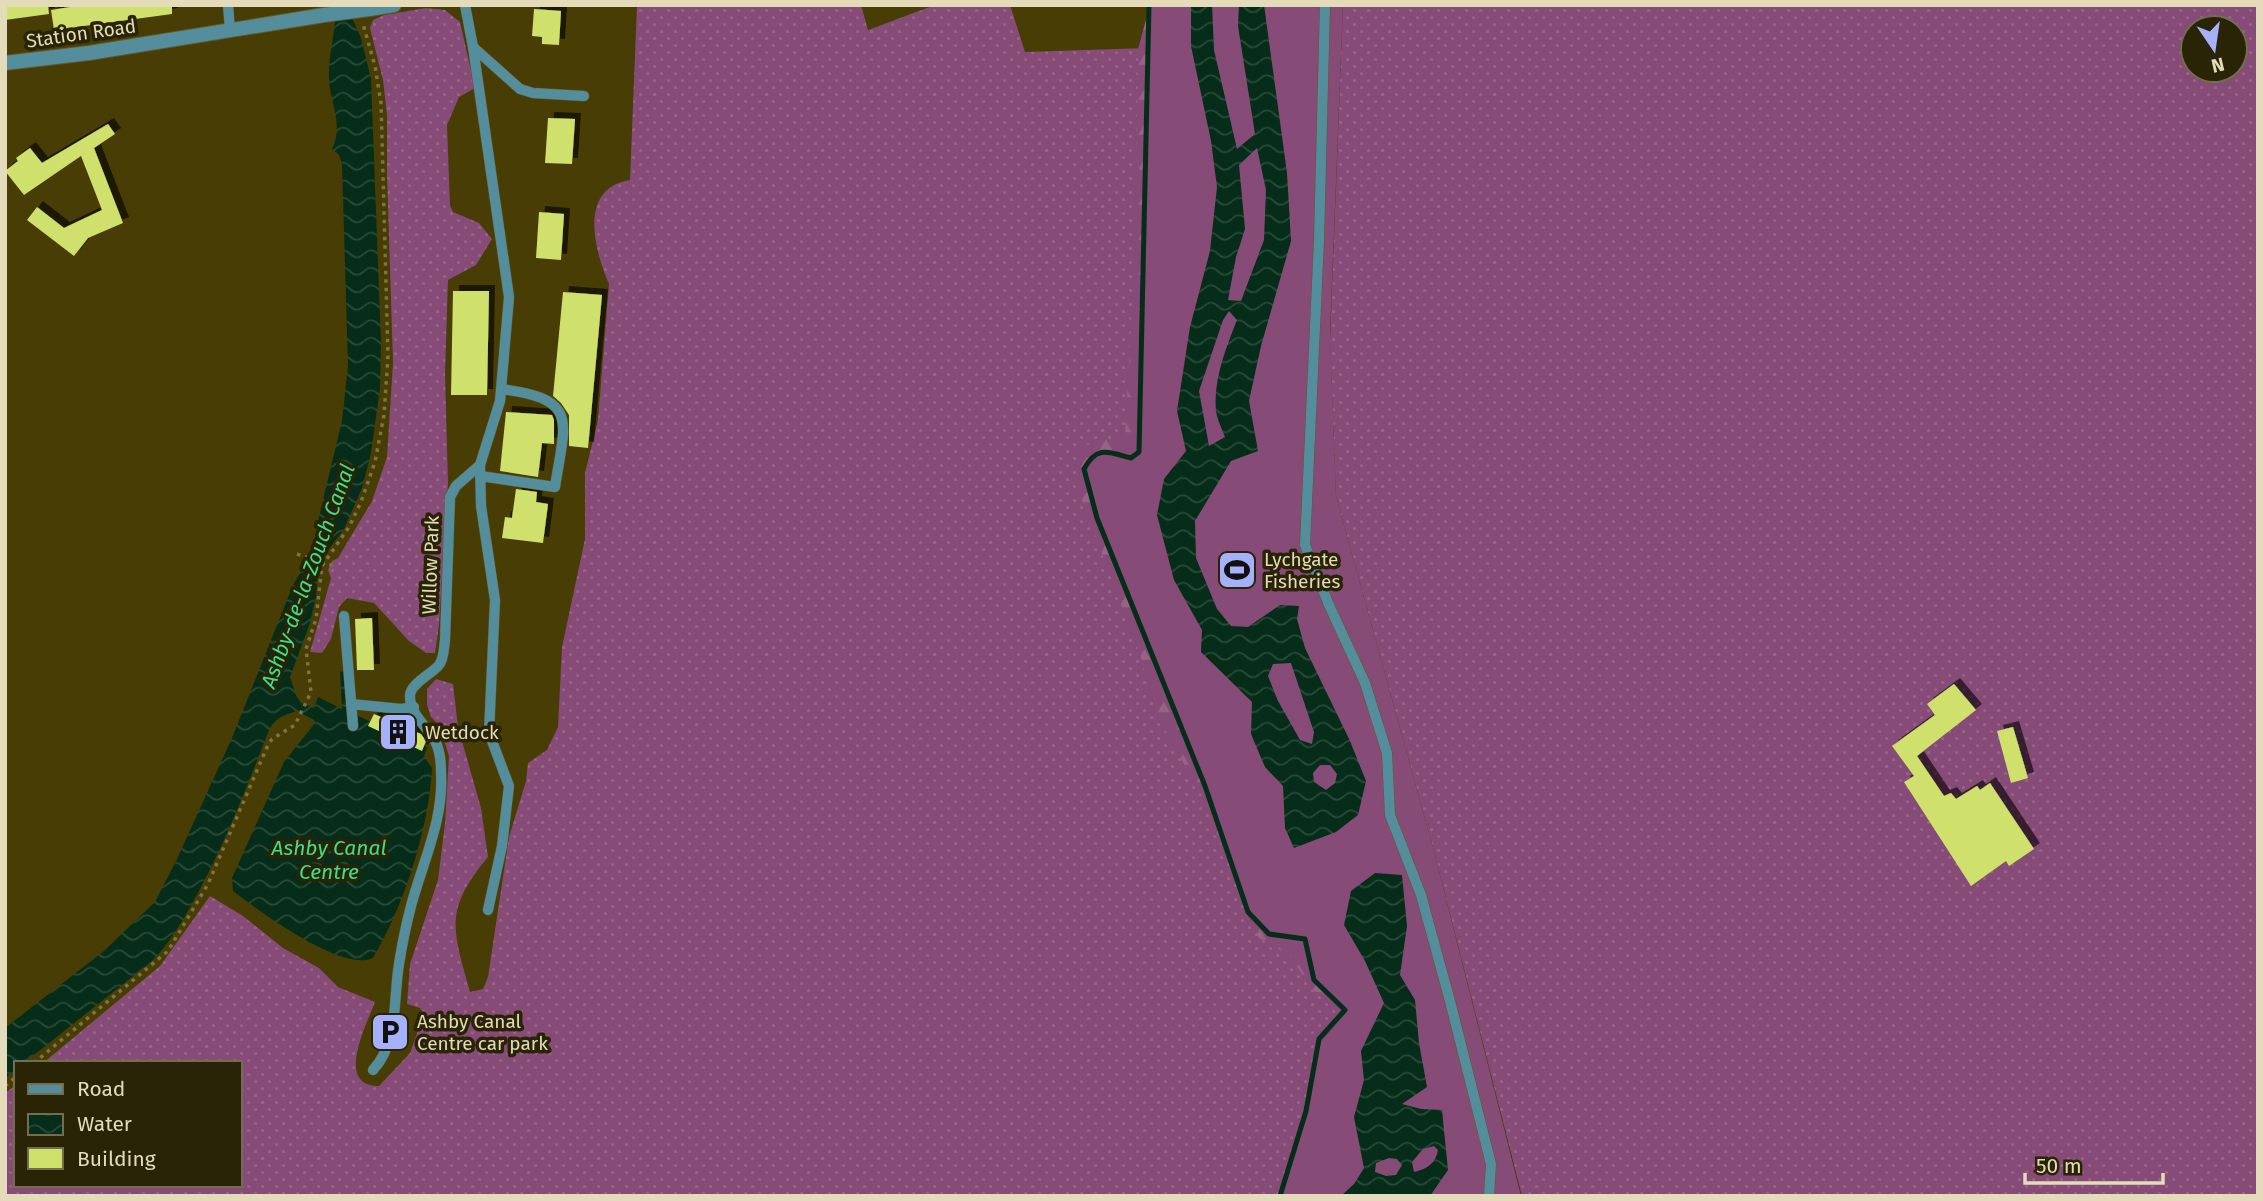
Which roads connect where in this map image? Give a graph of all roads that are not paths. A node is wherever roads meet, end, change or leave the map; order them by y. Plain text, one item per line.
1 (228, 5) edge
2 (238, 5) edge
3 (394, 5) edge
4 (465, 5) edge
5 (1325, 5) edge
6 (229, 25) junction
7 (473, 47) junction
8 (5, 63) edge
9 (584, 96) dead end
10 (501, 389) junction
11 (480, 471) junction
12 (344, 616) dead end
13 (351, 704) junction
14 (414, 707) junction
15 (353, 726) dead end
16 (488, 910) dead end
17 (373, 1070) dead end
18 (1489, 1196) edge

1 - 6 lane
2 - 6 lane
3 - 6 street, Station Road, bridge
4 - 7 lane, Willow Park
5 - 18 lane
6 - 8 street, Station Road
7 - 9 lane
7 - 10 lane, Willow Park
10 - 11 lane, Willow Park
10 - 11 lane
11 - 14 lane, Willow Park
11 - 16 lane
12 - 13 lane
13 - 14 lane
13 - 15 lane
14 - 17 lane

